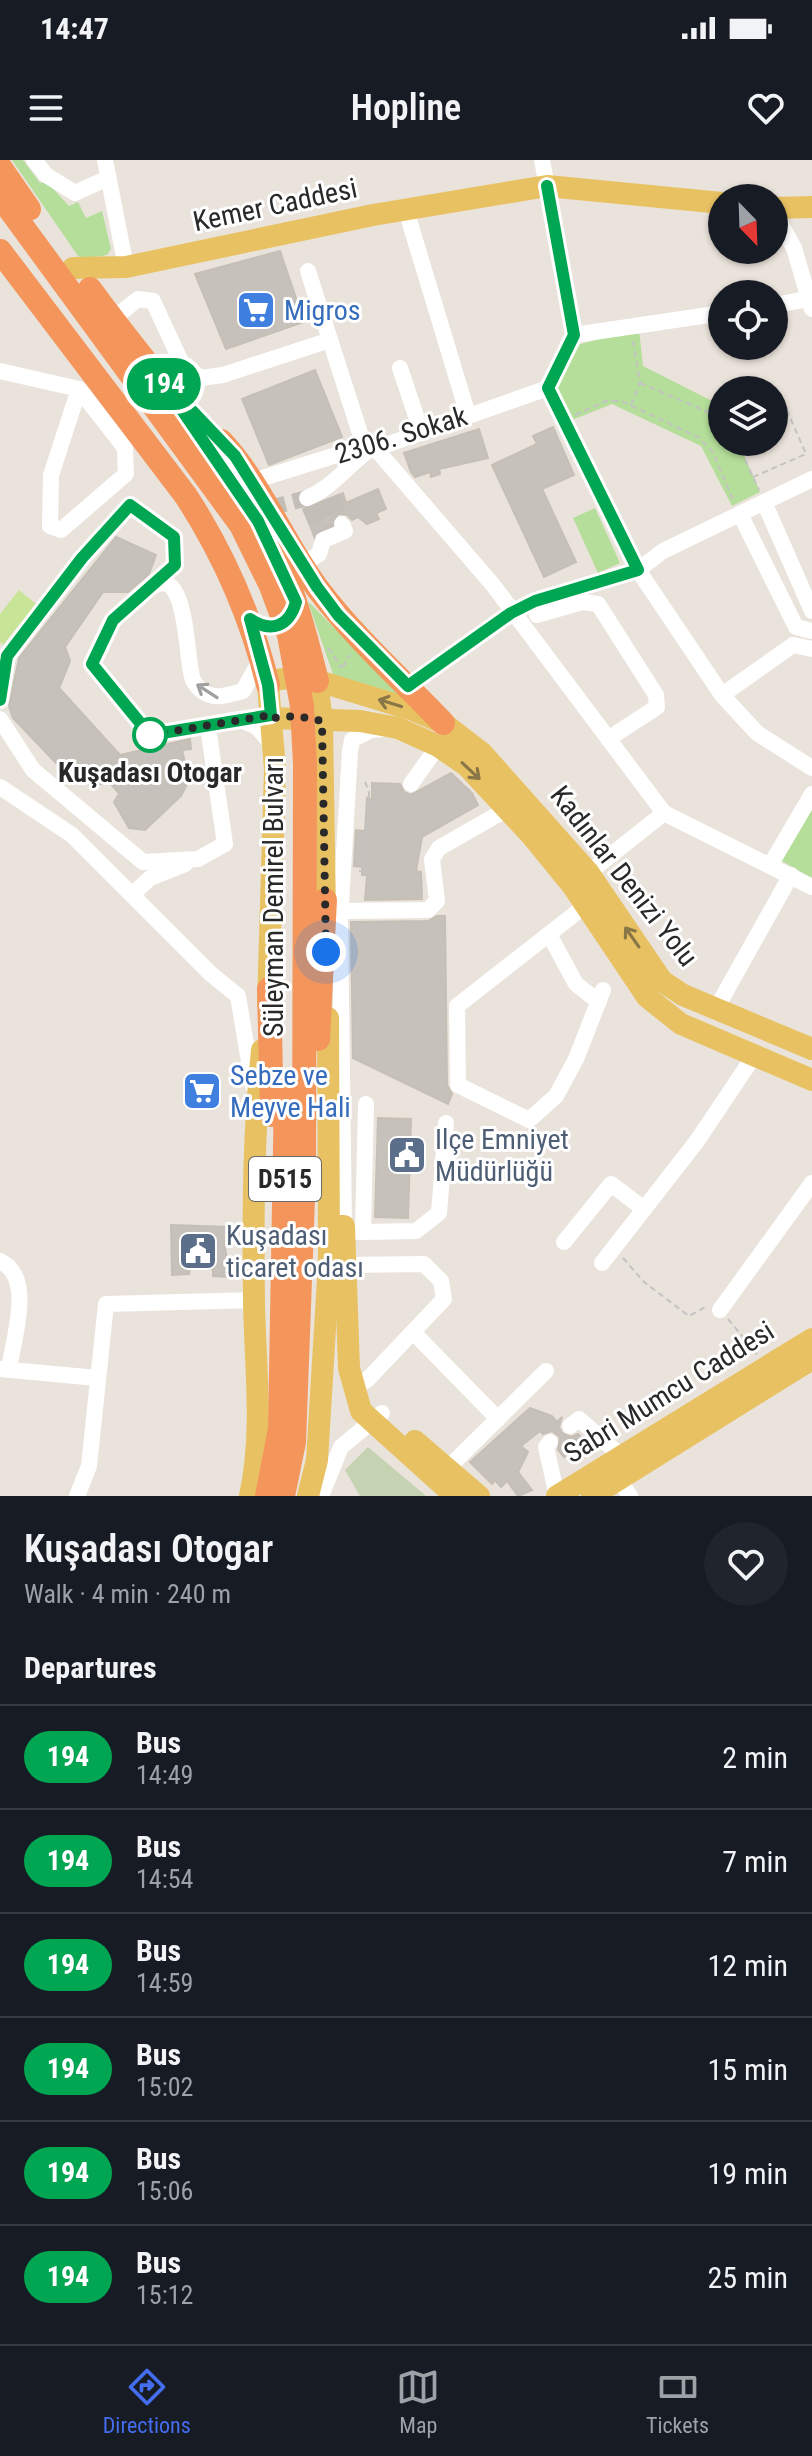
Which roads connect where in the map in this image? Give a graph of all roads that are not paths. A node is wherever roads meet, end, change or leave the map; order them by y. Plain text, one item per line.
1 (34, 160) edge
2 (105, 160) edge
3 (542, 160) edge
4 (0, 167) edge
5 (108, 178) junction
6 (547, 186) junction
7 (0, 196) edge
8 (708, 202) edge
9 (812, 207) edge
10 (788, 209) edge
11 (406, 210) junction
12 (0, 222) edge
13 (788, 237) edge
14 (0, 251) edge
15 (0, 264) edge
16 (126, 267) junction
17 (73, 268) junction
18 (308, 271) dead end
19 (24, 281) junction
20 (810, 304) edge
21 (788, 305) edge
22 (107, 311) junction
23 (708, 315) edge
24 (574, 335) junction
25 (330, 340) junction
26 (400, 368) dead end
27 (0, 371) edge
28 (158, 375) junction
29 (548, 388) junction
30 (79, 389) junction
31 (468, 415) junction
32 (421, 431) junction
33 (370, 450) junction
34 (812, 479) edge
35 (253, 481) junction
36 (321, 496) dead end
37 (764, 502) junction
38 (740, 514) junction
39 (336, 529) dead end
40 (175, 565) junction
41 (302, 565) junction
42 (638, 570) junction
43 (150, 587) junction
44 (181, 600) junction
45 (296, 602) junction
46 (812, 611) edge
47 (511, 613) junction
48 (537, 615) dead end
49 (250, 619) junction
50 (811, 641) edge
51 (261, 657) junction
52 (317, 681) junction
53 (268, 686) junction
54 (408, 686) junction
55 (243, 691) junction
56 (722, 695) junction
57 (0, 700) edge
58 (271, 716) junction
59 (238, 719) junction
60 (322, 721) junction
61 (369, 723) junction
62 (2, 725) edge
63 (208, 727) junction
64 (398, 728) junction
65 (441, 735) junction
66 (608, 739) junction
67 (323, 756) junction
68 (812, 768) edge
69 (275, 769) junction
70 (411, 784) dead end
71 (0, 787) edge
72 (812, 794) edge
73 (509, 808) junction
74 (664, 813) junction
75 (306, 858) junction
76 (198, 859) junction
77 (143, 862) junction
78 (771, 864) junction
79 (791, 875) junction
80 (150, 878) junction
81 (580, 879) junction
82 (812, 887) edge
83 (133, 894) junction
84 (586, 905) junction
85 (333, 906) junction
86 (550, 936) junction
87 (269, 989) junction
88 (655, 989) junction
89 (716, 1009) junction
90 (812, 1049) edge
91 (754, 1056) junction
92 (812, 1059) edge
93 (812, 1069) edge
94 (812, 1080) edge
95 (257, 1099) junction
96 (366, 1104) dead end
97 (446, 1123) dead end
98 (812, 1183) edge
99 (644, 1209) junction
100 (346, 1228) junction
101 (564, 1242) dead end
102 (0, 1261) edge
103 (602, 1263) dead end
104 (345, 1265) junction
105 (254, 1300) junction
106 (720, 1310) road end
107 (413, 1332) junction
108 (812, 1339) edge
109 (812, 1359) edge
110 (5, 1369) edge
111 (546, 1371) dead end
112 (97, 1378) junction
113 (367, 1410) junction
114 (498, 1419) junction
115 (570, 1426) dead end
116 (550, 1442) dead end
117 (447, 1469) junction
118 (623, 1477) edge
119 (77, 1496) edge
120 (250, 1496) edge
121 (266, 1496) edge
122 (283, 1496) edge
123 (291, 1496) edge
124 (308, 1496) edge
125 (321, 1496) edge
126 (455, 1496) edge
127 (479, 1496) edge
128 (557, 1496) edge
129 (592, 1496) edge

1 - 5 street
2 - 5 street
3 - 6 street
4 - 17 highway
5 - 16 street
6 - 8 main road, Kemer Caddesi
6 - 11 main road, Kemer Caddesi
6 - 24 street
7 - 75 highway, Süleyman Demirel Bulvarı / D515
9 - 10 main road
11 - 16 main road, Kemer Caddesi
11 - 31 street
12 - 75 highway, Süleyman Demirel Bulvarı / D515
13 - 20 street
14 - 19 highway
15 - 19 main road
16 - 17 main road, Kemer Caddesi
16 - 22 main road
17 - 22 highway
18 - 25 street
19 - 49 highway
20 - 21 street
22 - 25 street
22 - 28 highway
23 - 24 street
24 - 29 street
25 - 33 street
26 - 32 street
27 - 30 street
28 - 35 highway
28 - 45 highway
29 - 31 street, 2306. Sokak
29 - 42 street
30 - 30 street
31 - 32 street, 2306. Sokak
32 - 33 street, 2306. Sokak
33 - 35 street, 2306. Sokak
33 - 36 street
33 - 47 street
34 - 37 street
35 - 41 highway
37 - 38 street
37 - 46 street
38 - 42 street
38 - 50 street
39 - 41 street
40 - 43 street
40 - 44 street
40 - 57 street
41 - 54 highway
42 - 47 street
42 - 56 street
43 - 44 street
43 - 63 street
55 -> 44 street
45 - 49 highway
45 - 52 highway
47 - 54 street
47 - 66 street
48 - 66 street
49 - 51 highway
50 - 56 street
51 - 53 highway
51 - 55 street
52 - 53 main road, Kadınlar Denizi Yolu
52 - 60 main road
65 -> 52 main road, Kadınlar Denizi Yolu
53 - 55 street
53 - 58 main road
54 - 65 highway
56 - 68 street
58 - 59 street
58 - 60 main road, Kadınlar Denizi Yolu
58 - 69 main road
59 - 63 street
59 - 69 street
60 - 61 main road, Kadınlar Denizi Yolu
60 - 67 main road
61 - 64 main road, Kadınlar Denizi Yolu
61 - 67 main road
62 - 77 street
63 - 76 street
64 - 65 main road, Kadınlar Denizi Yolu
64 - 85 street
65 - 70 street
65 -> 73 main road, Kadınlar Denizi Yolu
65 - 81 main road, Kadınlar Denizi Yolu
66 - 74 street
67 - 75 main road
69 - 87 main road
71 - 83 street
72 - 78 street
73 - 81 main road, Kadınlar Denizi Yolu
73 - 85 street
74 - 78 street
74 - 81 street
75 - 85 main road
75 - 121 highway, Süleyman Demirel Bulvarı / D515
75 - 122 highway, Süleyman Demirel Bulvarı / D515
76 - 77 street
76 - 80 street
77 - 80 street
78 - 79 street
79 - 82 street
79 - 89 street
80 - 83 street
81 - 84 main road, Kadınlar Denizi Yolu
88 -> 81 main road, Kadınlar Denizi Yolu
83 - 95 street
84 - 86 street
84 - 88 main road, Kadınlar Denizi Yolu
85 - 100 main road
85 - 123 highway
86 - 86 street
87 - 95 main road
87 - 121 highway
88 - 89 main road, Kadınlar Denizi Yolu
88 - 91 main road, Kadınlar Denizi Yolu
88 - 92 main road
88 - 93 main road
89 - 90 main road, Kadınlar Denizi Yolu
91 - 94 main road, Kadınlar Denizi Yolu
91 - 99 street
95 - 105 main road
96 - 100 street
97 - 100 street
98 - 106 street
99 - 101 street
99 - 103 street
100 - 104 main road
100 - 124 main road
102 - 110 street
104 - 107 street
104 - 113 main road
105 - 112 street
105 - 120 main road
107 - 113 street
107 - 114 street
108 - 118 main road, Sabri Mumcu Caddesi
109 - 118 main road, Sabri Mumcu Caddesi
110 - 112 street
111 - 114 street
112 - 119 street
113 - 117 main road
113 - 125 street
113 - 126 main road
114 - 117 street
115 - 118 street
116 - 128 street
117 - 127 main road
118 - 128 main road, Sabri Mumcu Caddesi
118 - 129 main road, Sabri Mumcu Caddesi

